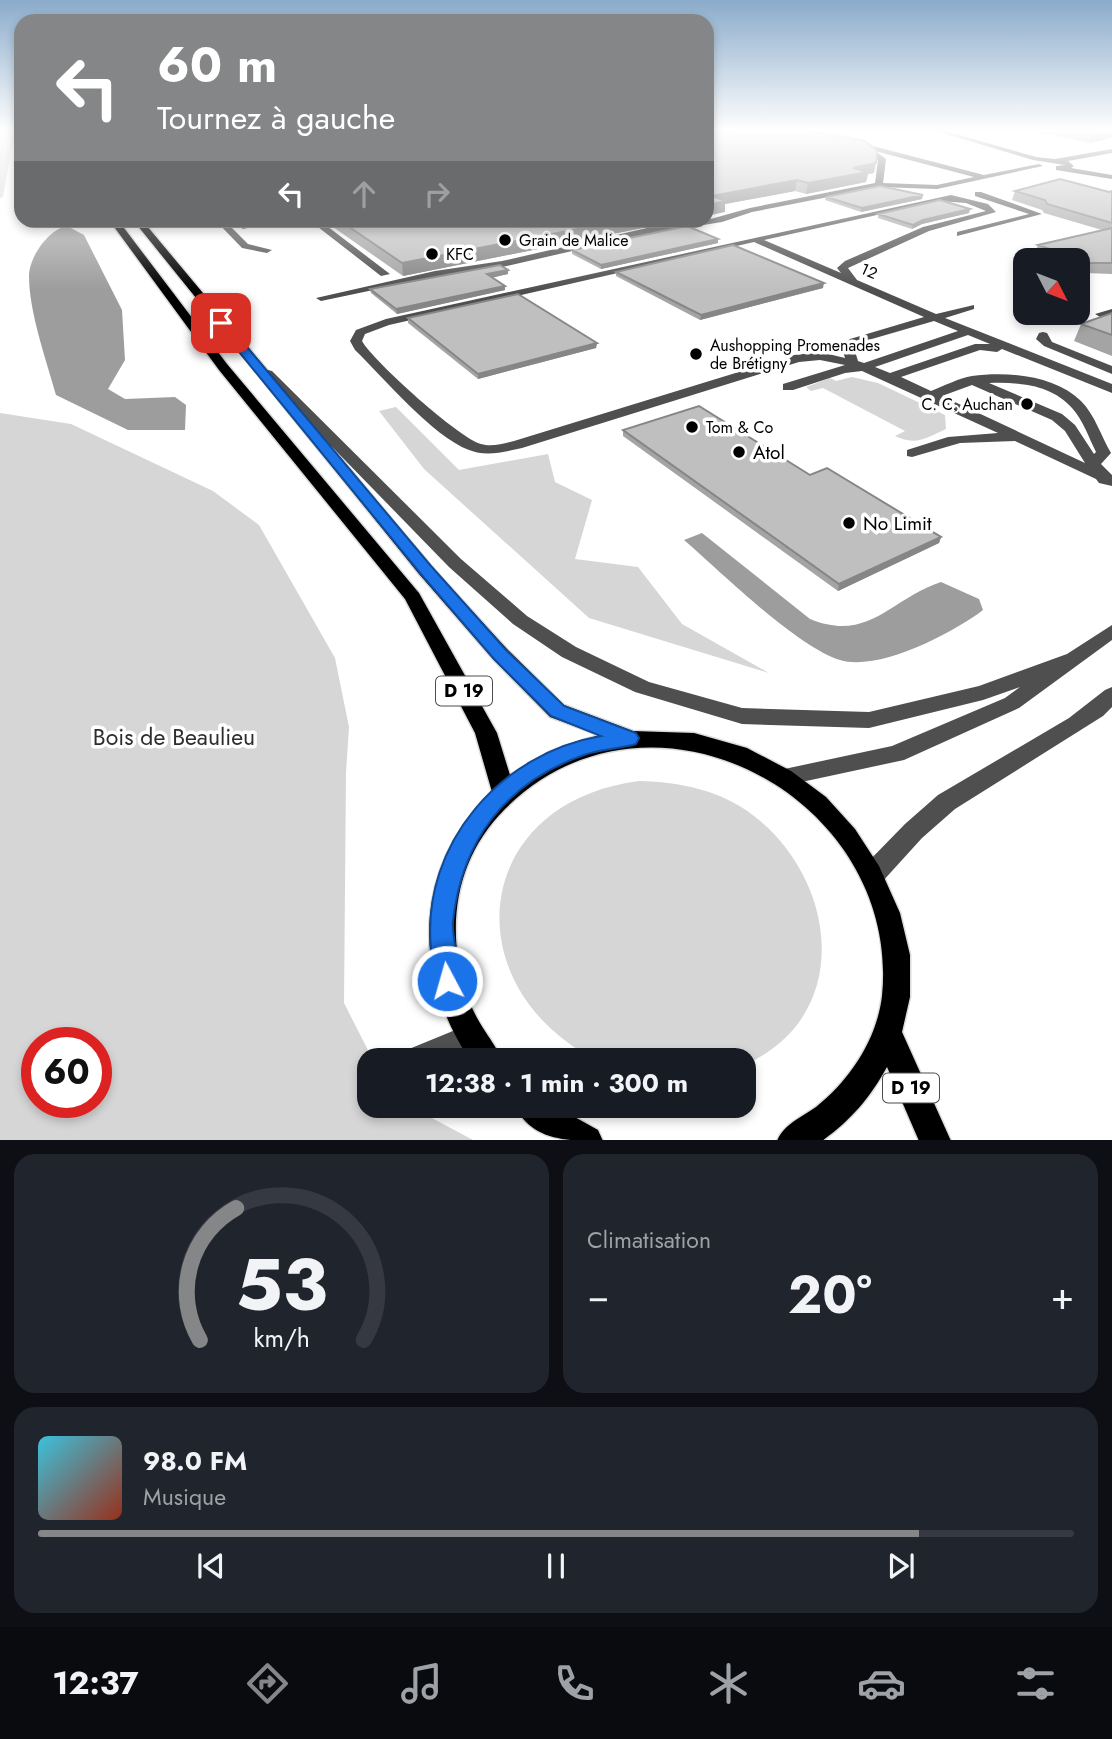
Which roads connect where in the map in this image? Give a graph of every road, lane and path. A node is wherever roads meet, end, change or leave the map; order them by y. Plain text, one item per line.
1 (956, 183) edge
2 (879, 185) joint
3 (948, 185) junction
4 (937, 194) junction
5 (1013, 194) dead end
6 (994, 199) junction
7 (714, 220) edge
8 (119, 228) edge
9 (144, 228) edge
10 (228, 228) edge
11 (242, 228) edge
12 (324, 228) edge
13 (666, 228) edge
14 (960, 234) dead end
15 (757, 240) junction
16 (258, 242) dead end
17 (267, 250) dead end
18 (482, 267) junction
19 (385, 274) junction
20 (350, 281) dead end
21 (864, 286) junction
22 (321, 298) dead end
23 (970, 307) dead end
24 (934, 317) junction
25 (968, 331) junction
26 (238, 344) junction
27 (1014, 350) junction
28 (1112, 361) edge
29 (858, 365) junction
30 (1112, 370) edge
31 (890, 377) junction
32 (972, 380) junction
33 (789, 387) dead end
34 (1112, 392) edge
35 (930, 396) junction
36 (1021, 439) junction
37 (912, 453) dead end
38 (1104, 477) edge
39 (1112, 631) edge
40 (1078, 657) junction
41 (1112, 695) edge
42 (629, 738) junction
43 (782, 777) junction
44 (503, 790) junction
45 (873, 874) junction
46 (888, 1035) junction
47 (478, 1048) edge
48 (545, 1118) edge
49 (587, 1140) edge
50 (793, 1140) edge
51 (935, 1140) edge

1 - 3 street
2 - 4 street
2 - 7 street
3 - 4 street
3 - 6 street
4 - 15 street
4 - 21 street
5 - 6 street
6 - 14 street
8 - 44 main road, D 19
9 - 26 main road, D 19
10 - 17 street
11 - 16 street
12 - 19 street
13 - 18 street
15 - 21 street, 12
15 - 29 street
18 - 19 street
18 - 22 street
19 - 20 street
21 - 24 street, 12
23 - 24 street
24 - 25 street, 12
24 - 29 street
25 - 27 street, 12
25 - 29 street
26 - 40 street
26 - 42 main road, D 19
27 - 31 street
27 - 34 street, 12
28 - 30 street
29 - 31 street
29 - 33 street
31 - 35 street
32 - 35 street
32 - 38 street
32 - 38 street
35 - 36 street
36 - 37 street
36 - 38 street
39 - 40 street
40 - 43 street
41 - 45 street
42 - 43 main road
42 - 44 main road
43 - 45 main road
44 - 47 main road
45 - 46 main road
46 - 50 main road
46 - 51 main road, D 19
48 - 49 main road

